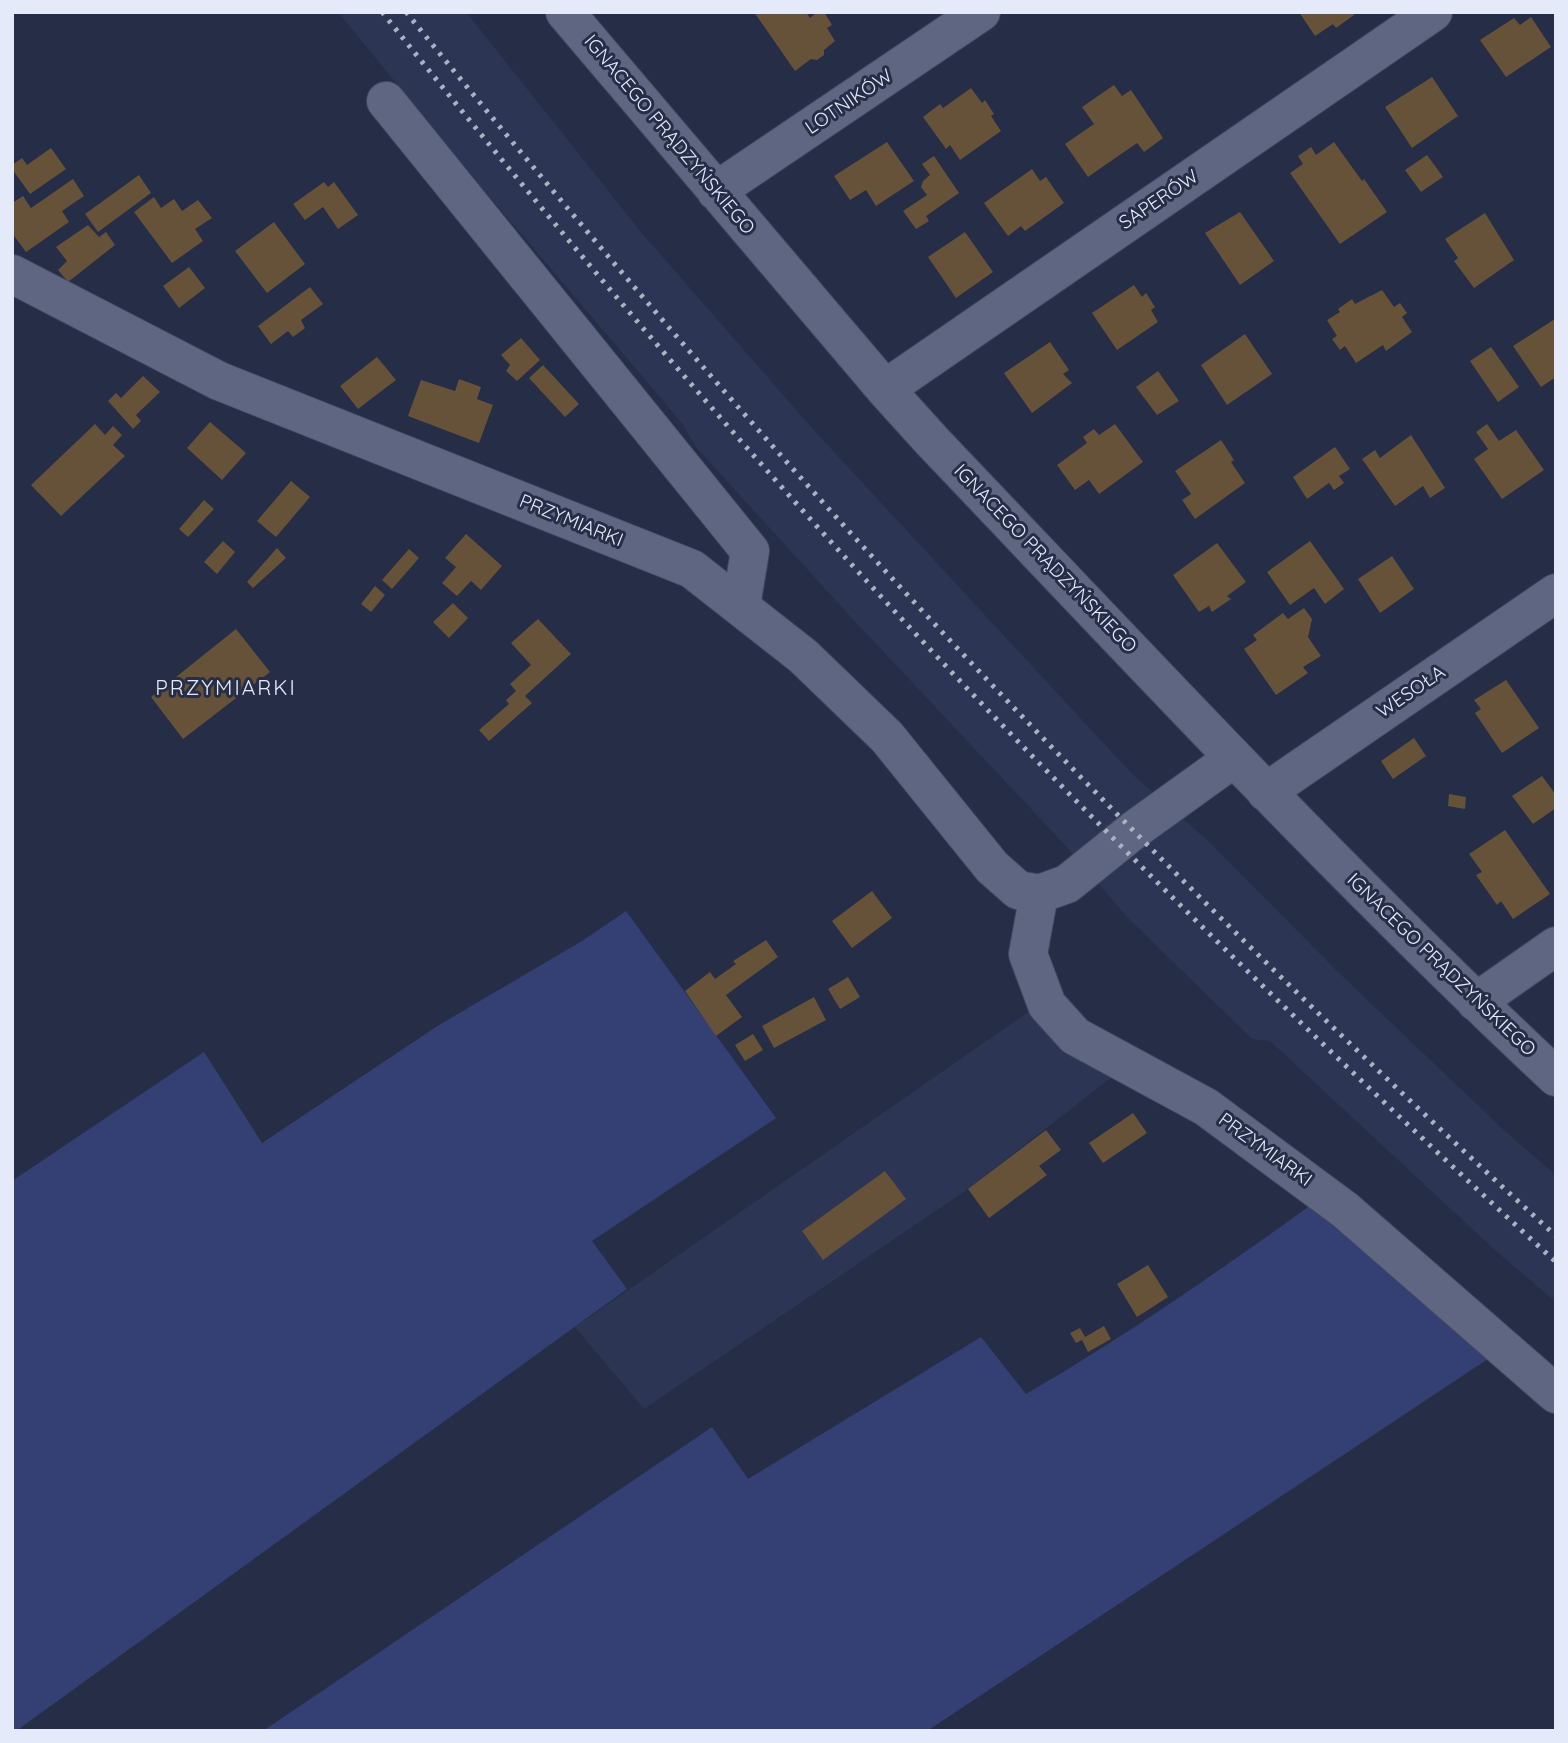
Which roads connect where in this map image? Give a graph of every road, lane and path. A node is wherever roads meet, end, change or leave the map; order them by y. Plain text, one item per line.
1 (565, 12) edge
2 (981, 12) edge
3 (1433, 12) edge
4 (386, 101) dead end
5 (716, 191) junction
6 (12, 274) edge
7 (885, 388) junction
8 (1556, 593) edge
9 (741, 606) junction
10 (1234, 758) junction
11 (1266, 792) junction
12 (1039, 894) junction
13 (1556, 946) edge
14 (1476, 1002) junction
15 (1556, 1077) edge
16 (1556, 1394) edge

1 - 5 street, IGNACEGO PRĄDZYŃSKIEGO
2 - 5 street, LOTNIKÓW
3 - 7 street, SAPERÓW
4 - 9 street
5 - 7 street, IGNACEGO PRĄDZYŃSKIEGO
6 - 9 street, PRZYMIARKI
7 - 10 street, IGNACEGO PRĄDZYŃSKIEGO
8 - 11 street, WESOŁA
9 - 12 street, PRZYMIARKI
10 - 11 street, IGNACEGO PRĄDZYŃSKIEGO
10 - 12 street
11 - 14 street, IGNACEGO PRĄDZYŃSKIEGO
12 - 16 street, PRZYMIARKI
13 - 14 street
14 - 15 street, IGNACEGO PRĄDZYŃSKIEGO

